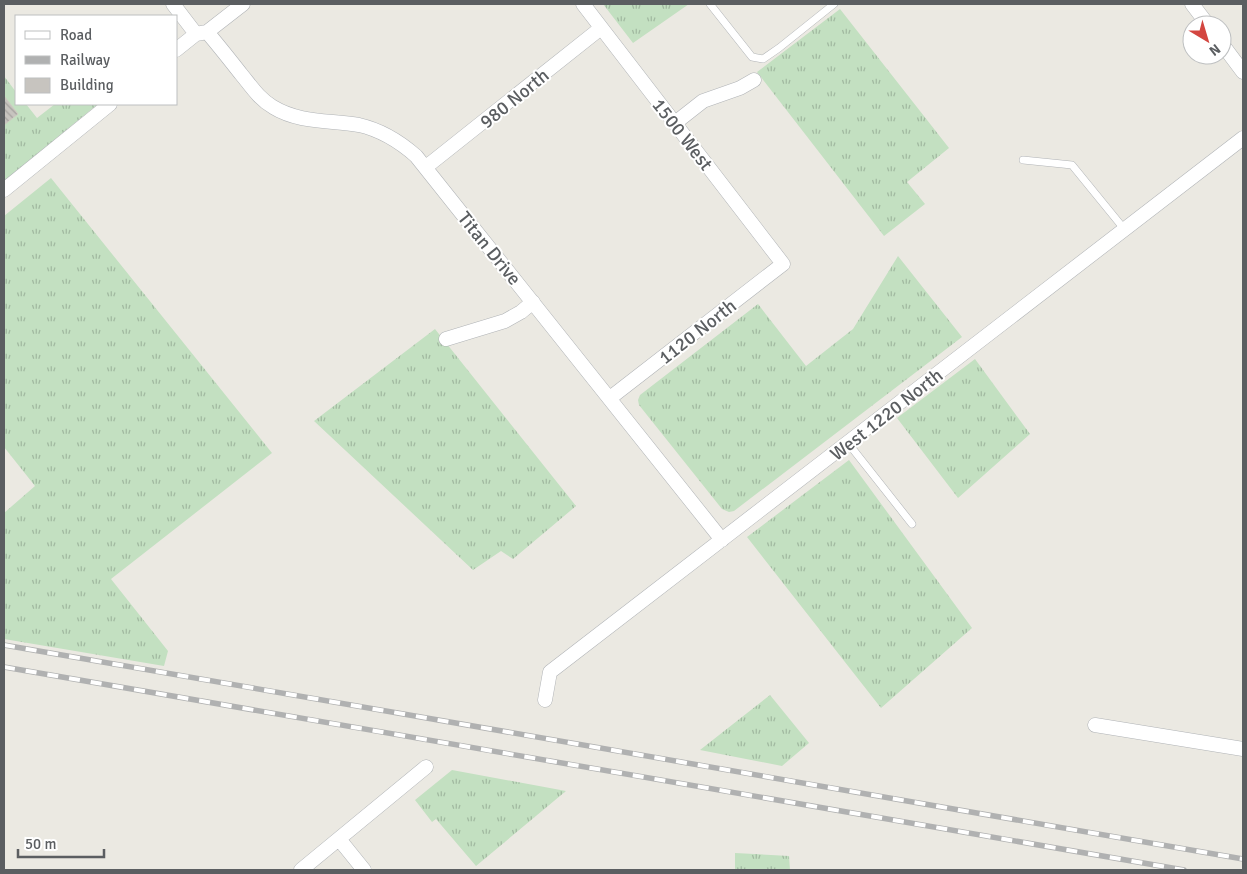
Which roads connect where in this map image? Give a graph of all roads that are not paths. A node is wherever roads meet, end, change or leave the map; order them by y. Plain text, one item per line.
1 (173, 4) edge
2 (243, 4) edge
3 (583, 4) edge
4 (710, 4) edge
5 (834, 4) edge
6 (1192, 4) edge
7 (1200, 15) edge
8 (601, 28) junction
9 (202, 33) junction
10 (178, 49) edge
11 (1232, 57) edge
12 (1243, 72) edge
13 (754, 80) dead end
14 (109, 105) edge
15 (675, 123) junction
16 (1243, 138) edge
17 (1023, 160) dead end
18 (426, 168) junction
19 (4, 190) edge
20 (1125, 230) junction
21 (783, 264) joint
22 (533, 302) junction
23 (446, 339) dead end
24 (610, 398) junction
25 (848, 443) junction
26 (912, 524) dead end
27 (722, 540) junction
28 (545, 700) dead end
29 (1094, 725) dead end
30 (1243, 749) edge
31 (426, 766) dead end
32 (339, 839) junction
33 (301, 870) edge
34 (364, 870) edge

1 - 9 street, Titan Drive
2 - 9 street
3 - 8 street, 1500 West
4 - 5 lane
6 - 7 street
8 - 15 street, 1500 West
8 - 18 street, 980 North
9 - 10 street
9 - 18 street, Titan Drive
11 - 12 street
13 - 15 street
14 - 19 street
15 - 21 street, 1500 West
16 - 20 street, West 1220 North
17 - 20 lane
18 - 22 street, Titan Drive
20 - 25 street, West 1220 North
21 - 24 street, 1120 North
22 - 23 street
22 - 24 street, Titan Drive
24 - 27 street, Titan Drive
25 - 26 lane
25 - 27 street, West 1220 North
27 - 28 street, West 1220 North
29 - 30 street
31 - 32 street
32 - 33 street
32 - 34 street

